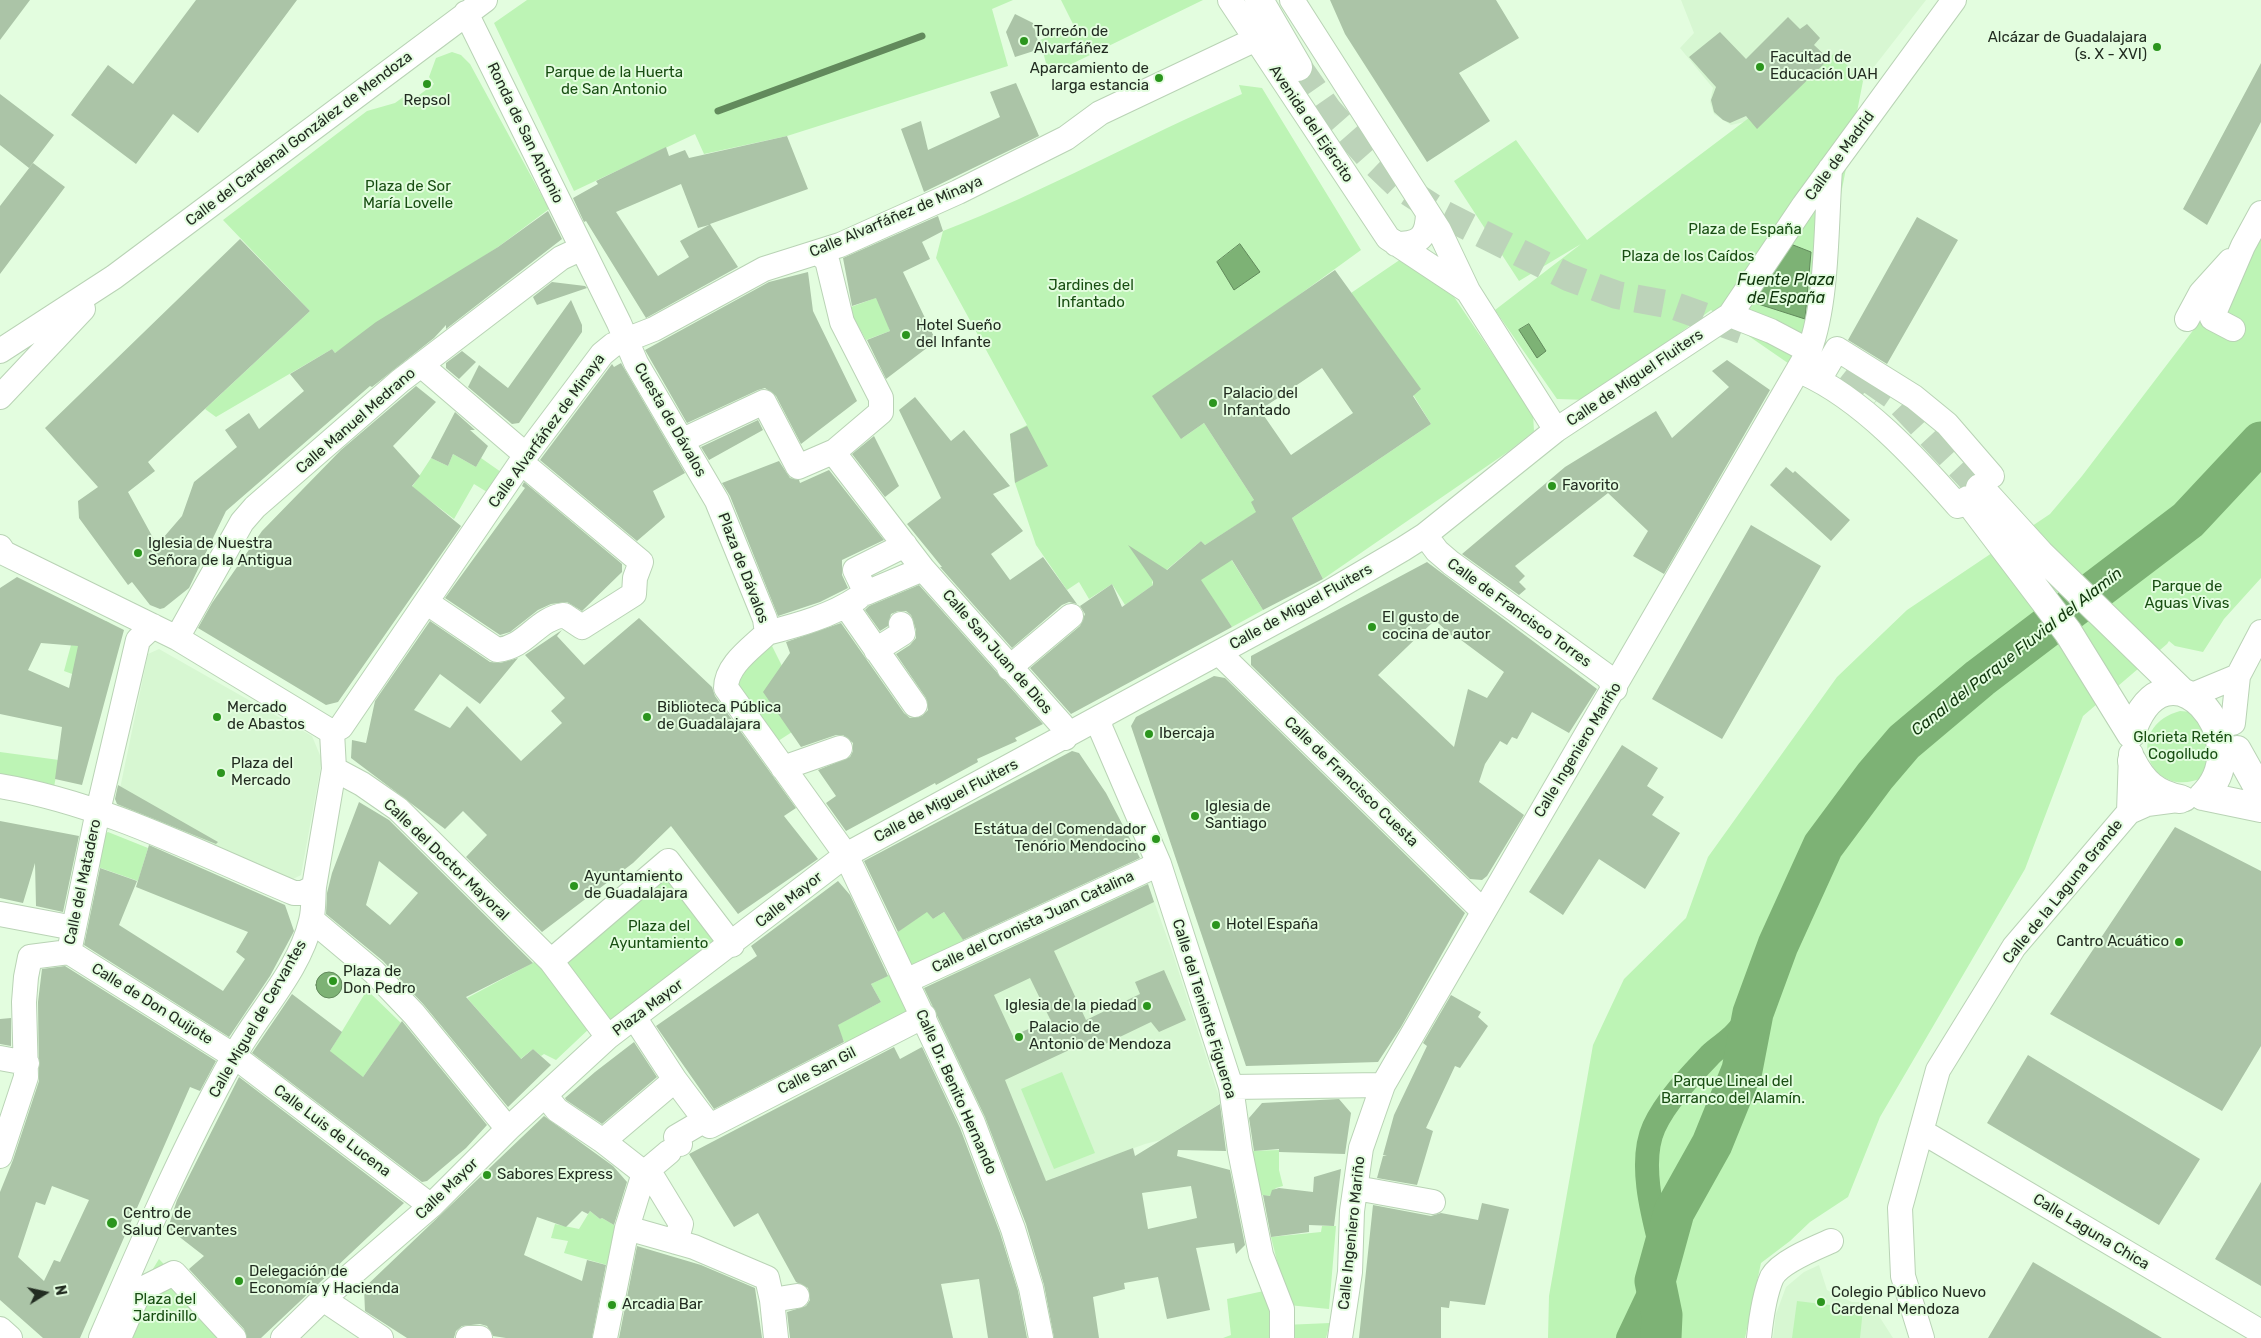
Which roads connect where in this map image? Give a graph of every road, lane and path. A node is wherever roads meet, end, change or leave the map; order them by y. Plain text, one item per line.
1 (1230, 0) edge
2 (1259, 0) edge
3 (1266, 0) edge
4 (1292, 0) edge
5 (1954, 0) edge
6 (476, 7) edge
7 (1254, 40) junction
8 (1830, 168) junction
9 (2261, 213) edge
10 (1428, 214) junction
11 (1396, 244) junction
12 (2243, 246) junction
13 (583, 252) junction
14 (818, 253) junction
15 (114, 278) junction
16 (1468, 291) junction
17 (1733, 310) junction
18 (2187, 319) dead end
19 (2233, 329) dead end
20 (29, 332) junction
21 (0, 334) edge
22 (625, 338) junction
23 (0, 351) edge
24 (1810, 359) junction
25 (421, 365) junction
26 (1, 396) edge
27 (1556, 430) junction
28 (683, 440) junction
29 (835, 451) junction
30 (524, 459) junction
31 (1975, 493) junction
32 (717, 501) joint
33 (1425, 535) junction
34 (906, 545) junction
35 (1, 552) edge
36 (2031, 561) junction
37 (923, 569) junction
38 (856, 600) junction
39 (426, 602) junction
40 (1071, 616) dead end
41 (901, 624) dead end
42 (154, 626) junction
43 (767, 632) junction
44 (2261, 632) edge
45 (177, 638) junction
46 (876, 650) junction
47 (1219, 653) junction
48 (1009, 668) junction
49 (2238, 676) junction
50 (726, 681) joint
51 (1615, 689) junction
52 (2189, 692) junction
53 (915, 705) dead end
54 (1101, 718) junction
55 (2232, 723) junction
56 (332, 732) junction
57 (1065, 738) junction
58 (2132, 747) junction
59 (840, 748) dead end
60 (2237, 750) junction
61 (784, 768) junction
62 (334, 769) junction
63 (0, 786) edge
64 (2261, 793) edge
65 (2192, 797) junction
66 (2261, 808) edge
67 (98, 811) junction
68 (2129, 812) junction
69 (846, 856) junction
70 (1159, 864) junction
71 (314, 887) junction
72 (1483, 911) junction
73 (0, 914) edge
74 (312, 920) junction
75 (74, 928) junction
76 (732, 945) junction
77 (69, 952) junction
78 (551, 961) junction
79 (906, 981) junction
80 (924, 1016) junction
81 (634, 1017) junction
82 (608, 1038) junction
83 (234, 1056) junction
84 (0, 1058) edge
85 (27, 1063) junction
86 (675, 1080) junction
87 (1383, 1085) junction
88 (1231, 1087) junction
89 (545, 1095) junction
90 (710, 1126) dead end
91 (508, 1129) junction
92 (1921, 1131) junction
93 (603, 1141) junction
94 (0, 1156) edge
95 (644, 1173) junction
96 (1356, 1188) junction
97 (1433, 1202) dead end
98 (430, 1206) junction
99 (627, 1228) junction
100 (1831, 1241) dead end
101 (676, 1242) junction
102 (797, 1296) dead end
103 (323, 1299) junction
104 (772, 1300) junction
105 (0, 1328) edge
106 (2261, 1332) edge
107 (10, 1338) edge
108 (101, 1338) edge
109 (119, 1338) edge
110 (234, 1338) edge
111 (283, 1338) edge
112 (381, 1338) edge
113 (468, 1338) edge
114 (480, 1338) edge
115 (605, 1338) edge
116 (776, 1338) edge
117 (1041, 1338) edge
118 (1282, 1338) edge
119 (1340, 1338) edge
120 (1759, 1338) edge
121 (1922, 1338) edge

1 - 7 street, Avenida del Ejército
2 - 3 main road, Avenida del Ejército
4 - 10 street, Avenida del Ejército
5 - 8 street, Calle de Madrid
6 - 13 street, Ronda de San Antonio
6 - 15 street, Calle del Cardenal González de Mendoza
7 - 11 street, Avenida del Ejército
7 - 14 street, Calle Alvarfáñez de Minaya
8 - 17 street, Calle de Madrid
8 - 24 street, Calle Ingeniero Mariño
9 - 12 street
10 - 11 street
10 - 16 street, Avenida del Ejército
11 - 16 street, Avenida del Ejército
12 - 18 street
12 - 19 street
13 - 22 street, Ronda de San Antonio
13 - 25 street, Calle Manuel Medrano
14 - 22 street, Calle Alvarfáñez de Minaya
14 - 29 street
15 - 20 street
15 - 26 street
16 - 27 street, Avenida del Ejército
17 - 24 street
17 - 27 street, Calle de Miguel Fluiters
20 - 21 street
20 - 23 street
22 - 28 street, Cuesta de Dávalos
22 - 30 street, Calle Alvarfáñez de Minaya
24 - 31 street
24 - 31 street
24 - 51 street, Calle Ingeniero Mariño
25 - 30 street
25 - 45 street, Calle Manuel Medrano
27 - 33 street, Calle de Miguel Fluiters
28 - 29 street
28 - 32 street, Cuesta de Dávalos
29 - 34 street, Calle San Juan de Dios
30 - 39 street, Calle Alvarfáñez de Minaya
30 - 39 street
31 - 36 main road
32 - 43 street, Plaza de Dávalos
33 - 47 street, Calle de Miguel Fluiters
33 - 51 street, Calle de Francisco Torres
34 - 37 street, Calle San Juan de Dios
34 - 38 street
35 - 42 street
36 - 52 main road
36 - 58 main road
37 - 38 street
37 - 48 street, Calle San Juan de Dios
38 - 43 street
38 - 46 street
39 - 56 street, Calle Alvarfáñez de Minaya
40 - 48 street
41 - 46 street
42 - 45 street
42 - 67 street, Calle del Matadero
43 - 50 street, Plaza de Dávalos
44 - 49 street
45 - 56 street
46 - 53 street
47 - 54 street, Calle de Miguel Fluiters
47 - 72 street, Calle de Francisco Cuesta
48 - 57 street, Calle San Juan de Dios
49 - 52 street
49 - 55 street
50 - 61 street, Calle Dr. Benito Hernando
51 - 72 street, Calle Ingeniero Mariño
52 - 55 main road
52 - 58 main road
54 - 57 street, Calle de Miguel Fluiters
54 - 70 street, Calle del Teniente Figueroa
55 - 60 main road
56 - 62 street, Calle Miguel de Cervantes
57 - 69 street, Calle de Miguel Fluiters
58 - 65 main road
58 - 68 street, Calle de la Laguna Grande
59 - 61 street
60 - 64 main road
60 - 65 main road
61 - 69 street, Calle Dr. Benito Hernando
62 - 71 street, Calle Miguel de Cervantes
62 - 78 street, Calle del Doctor Mayoral
63 - 67 street
65 - 66 main road
65 - 68 street, Calle de la Laguna Grande
67 - 71 street
67 - 75 street, Calle del Matadero
68 - 92 street, Calle de la Laguna Grande
69 - 76 street, Calle Mayor
69 - 79 street, Calle Dr. Benito Hernando
70 - 79 street, Calle del Cronista Juan Catalina
70 - 88 street, Calle del Teniente Figueroa
71 - 74 street, Calle Miguel de Cervantes
72 - 87 street, Calle Ingeniero Mariño
73 - 75 street
74 - 83 street, Calle Miguel de Cervantes
74 - 91 street
75 - 77 street, Calle del Matadero
76 - 78 street
76 - 81 street, Plaza Mayor
77 - 83 street, Calle de Don Quijote
77 - 85 street, Calle del Matadero
78 - 82 street, Plaza Mayor
79 - 80 street, Calle Dr. Benito Hernando
80 - 90 street, Calle San Gil
80 - 117 street, Calle Dr. Benito Hernando
81 - 82 street, Plaza Mayor
81 - 86 street
82 - 89 street, Calle Mayor
83 - 98 street, Calle Luis de Lucena
83 - 108 street, Calle Miguel de Cervantes
84 - 85 street
85 - 94 street, Calle del Matadero
86 - 93 street
86 - 95 street
87 - 88 street
87 - 96 street, Calle Ingeniero Mariño
88 - 118 street, Calle del Teniente Figueroa
89 - 91 street, Calle Mayor
89 - 93 street
91 - 98 street, Calle Mayor
92 - 106 street, Calle Laguna Chica
92 - 121 street, Calle de la Laguna Grande
93 - 95 street
95 - 99 street
95 - 101 street
96 - 97 street
96 - 119 street, Calle Ingeniero Mariño
98 - 103 street, Calle Mayor
99 - 101 street
99 - 115 street
100 - 120 street
101 - 104 street
102 - 104 street
103 - 111 street, Calle Mayor
103 - 112 street
104 - 116 street
105 - 107 street
109 - 110 street
113 - 114 street

